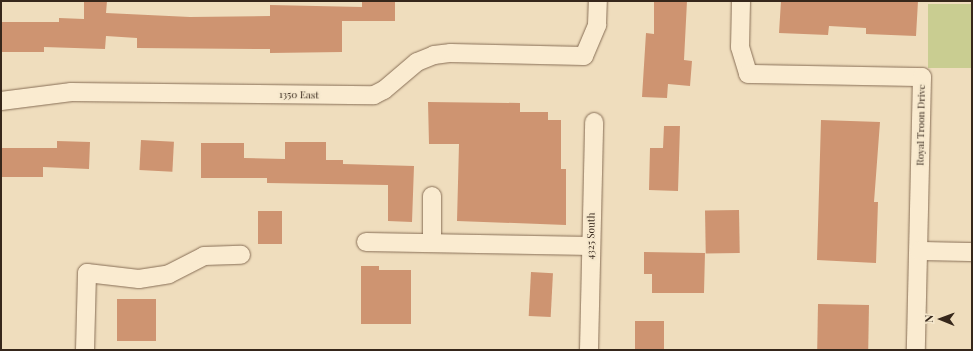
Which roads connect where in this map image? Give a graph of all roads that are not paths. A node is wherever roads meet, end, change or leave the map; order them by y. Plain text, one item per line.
1 (598, 1) edge
2 (741, 1) edge
3 (1, 101) edge
4 (594, 122) dead end
5 (432, 196) dead end
6 (366, 242) dead end
7 (432, 243) junction
8 (591, 246) junction
9 (919, 251) junction
10 (972, 252) edge
11 (241, 255) dead end
12 (85, 350) edge
13 (589, 350) edge
14 (916, 350) edge

1 - 3 street, 1350 East
2 - 9 street, Royal Troon Drive
4 - 8 street, 4325 South
5 - 7 street
6 - 7 street
7 - 8 street
8 - 13 street, 4325 South
9 - 10 street
9 - 14 street, Royal Troon Drive
11 - 12 street

